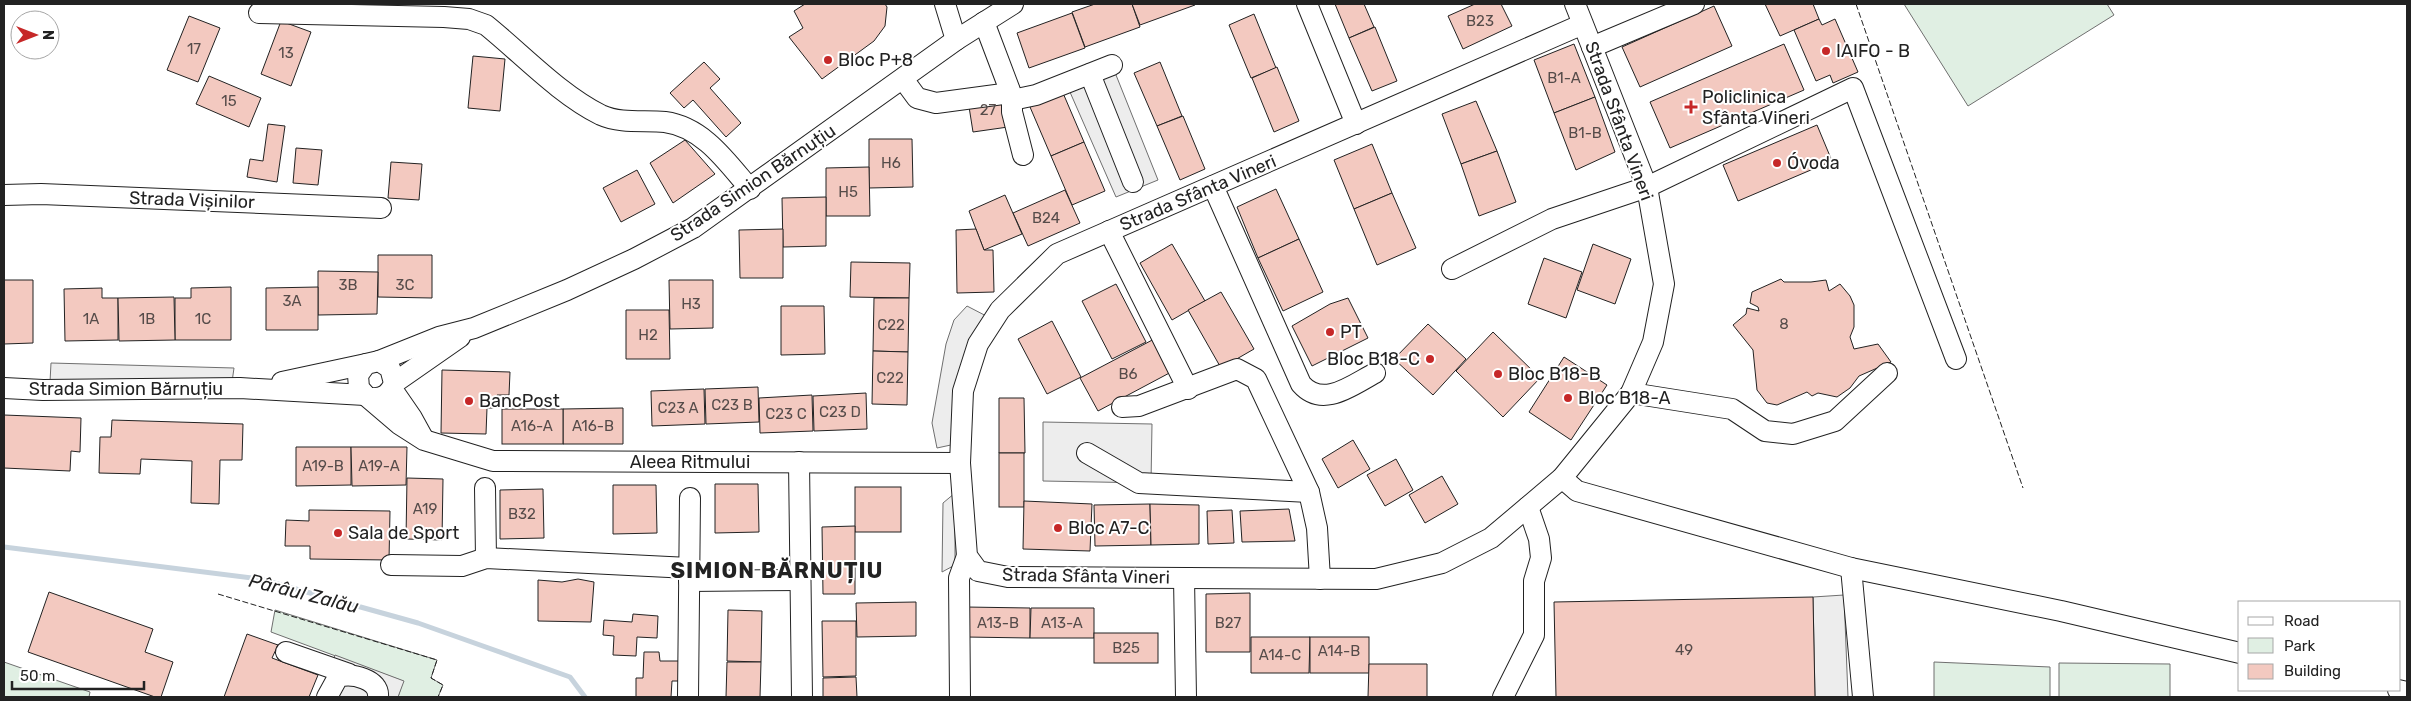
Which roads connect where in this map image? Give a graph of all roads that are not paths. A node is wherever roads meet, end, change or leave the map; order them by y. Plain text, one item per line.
1 (944, 4) edge
2 (1013, 4) edge
3 (1307, 4) edge
4 (1575, 4) edge
5 (1694, 4) edge
6 (259, 13) dead end
7 (984, 22) junction
8 (1583, 24) junction
9 (956, 40) junction
10 (1592, 47) junction
11 (1112, 65) dead end
12 (1090, 74) junction
13 (903, 79) junction
14 (1010, 92) junction
15 (1356, 124) junction
16 (1024, 155) dead end
17 (1133, 182) dead end
18 (1213, 186) junction
19 (1647, 187) junction
20 (750, 189) junction
21 (4, 194) edge
22 (380, 208) dead end
23 (1109, 231) junction
24 (1452, 269) dead end
25 (474, 328) junction
26 (1956, 360) dead end
27 (372, 363) junction
28 (1375, 373) dead end
29 (1887, 373) dead end
30 (393, 386) junction
31 (4, 388) edge
32 (248, 388) junction
33 (1188, 389) junction
34 (1631, 393) junction
35 (368, 396) junction
36 (1122, 407) dead end
37 (424, 440) junction
38 (1087, 453) dead end
39 (799, 462) junction
40 (960, 463) junction
41 (1562, 478) junction
42 (485, 488) dead end
43 (1309, 492) junction
44 (690, 498) dead end
45 (1528, 507) junction
46 (967, 556) junction
47 (486, 558) junction
48 (391, 565) dead end
49 (1851, 568) junction
50 (689, 574) junction
51 (1184, 578) junction
52 (1320, 579) junction
53 (799, 580) junction
54 (286, 652) dead end
55 (2238, 653) edge
56 (349, 674) junction
57 (1501, 696) edge
58 (327, 697) edge
59 (378, 697) edge
60 (688, 697) edge
61 (802, 697) edge
62 (960, 697) edge
63 (1186, 697) edge
64 (1863, 697) edge

1 - 9 street
2 - 7 street, Strada Simion Bărnuțiu
3 - 15 street
4 - 8 street, Strada Sfânta Vineri
5 - 10 street
6 - 20 street
7 - 9 street, Strada Simion Bărnuțiu
7 - 14 street
8 - 10 street, Strada Sfânta Vineri
8 - 15 street, Strada Sfânta Vineri
9 - 13 street, Strada Simion Bărnuțiu
10 - 19 street, Strada Sfânta Vineri
11 - 12 street
12 - 14 street
12 - 17 street
13 - 14 street
13 - 20 street, Strada Simion Bărnuțiu
14 - 16 street
15 - 18 street, Strada Sfânta Vineri
18 - 23 street, Strada Sfânta Vineri
18 - 28 street
19 - 24 street
19 - 26 street
19 - 34 street, Strada Sfânta Vineri
20 - 25 street, Strada Simion Bărnuțiu
21 - 22 street, Strada Vișinilor
23 - 33 street
23 - 40 street, Strada Sfânta Vineri
25 - 27 street, Strada Simion Bărnuțiu
25 - 30 street, Strada Simion Bărnuțiu
27 - 30 street
27 - 32 street, Strada Simion Bărnuțiu
27 - 35 street
29 - 34 street
30 - 35 street, Strada Simion Bărnuțiu
30 - 37 street
31 - 32 street, Strada Simion Bărnuțiu
32 - 35 street, Strada Simion Bărnuțiu
33 - 36 street
33 - 43 street
34 - 41 street, Strada Sfânta Vineri
35 - 37 street, Aleea Ritmului
37 - 39 street, Aleea Ritmului
38 - 43 street
39 - 40 street, Aleea Ritmului
39 - 53 street
40 - 46 street, Strada Sfânta Vineri
41 - 45 street, Strada Sfânta Vineri
41 - 49 street
42 - 47 street
43 - 52 street
44 - 50 street
45 - 52 street, Strada Sfânta Vineri
45 - 57 street
46 - 51 street, Strada Sfânta Vineri
46 - 62 street
47 - 48 street
47 - 50 street
49 - 55 street
49 - 64 street
50 - 53 street
50 - 60 street
51 - 52 street, Strada Sfânta Vineri
51 - 63 street
53 - 61 street
54 - 56 street
56 - 58 street
56 - 59 street

